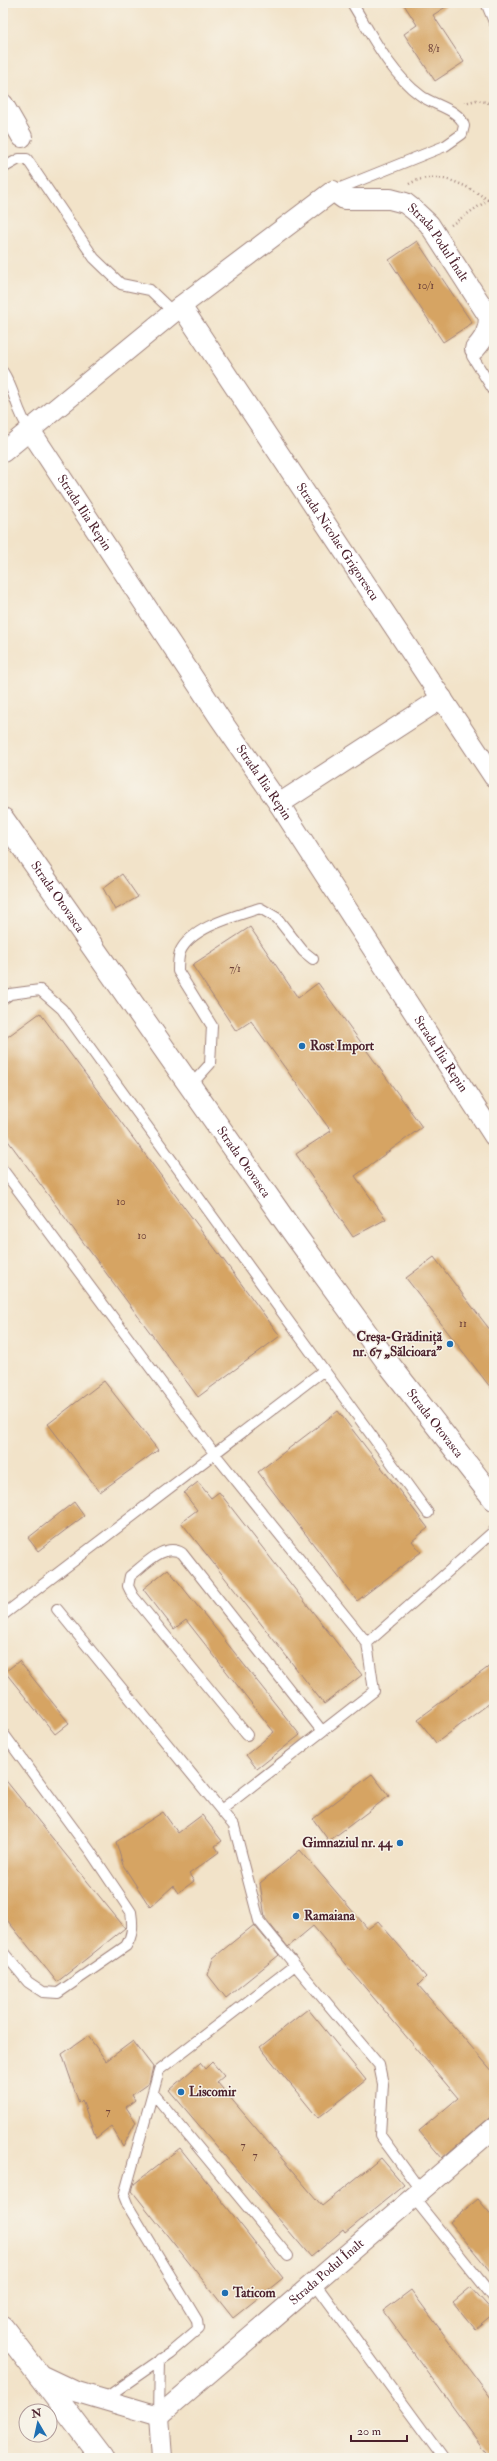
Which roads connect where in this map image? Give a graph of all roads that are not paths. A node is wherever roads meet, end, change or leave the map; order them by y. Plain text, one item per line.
1 (352, 3) edge
2 (488, 3) edge
3 (494, 22) edge
4 (3, 104) edge
5 (22, 137) dead end
6 (3, 168) edge
7 (333, 191) junction
8 (177, 309) junction
9 (475, 349) joint
10 (3, 372) edge
11 (494, 391) edge
12 (30, 430) junction
13 (3, 452) edge
14 (442, 698) junction
15 (494, 777) edge
16 (279, 804) junction
17 (3, 819) edge
18 (313, 959) dead end
19 (3, 999) edge
20 (190, 1086) junction
21 (494, 1136) edge
22 (3, 1170) edge
23 (324, 1370) junction
24 (214, 1453) junction
25 (494, 1498) edge
26 (428, 1513) dead end
27 (494, 1531) edge
28 (57, 1609) dead end
29 (3, 1615) edge
30 (367, 1643) junction
31 (322, 1731) junction
32 (3, 1733) edge
33 (247, 1735) dead end
34 (221, 1810) junction
35 (3, 1952) edge
36 (295, 1966) junction
37 (153, 2092) junction
38 (494, 2128) edge
39 (417, 2194) junction
40 (288, 2256) dead end
41 (314, 2282) junction
42 (494, 2298) edge
43 (3, 2328) edge
44 (160, 2359) junction
45 (38, 2374) junction
46 (104, 2399) junction
47 (159, 2416) junction
48 (102, 2458) edge
49 (162, 2458) edge
50 (443, 2458) edge

1 - 7 lane
2 - 3 lane
4 - 5 street
6 - 8 lane
7 - 8 street
7 - 9 street, Strada Podul Înalt
8 - 12 street
8 - 14 street, Strada Nicolae Grigorescu
9 - 11 lane
10 - 12 lane
12 - 13 street
12 - 16 street, Strada Ilia Repin
14 - 15 street, Strada Nicolae Grigorescu
14 - 16 street
16 - 21 street, Strada Ilia Repin
17 - 20 street, Strada Otovasca
18 - 20 lane
19 - 23 lane
20 - 25 street, Strada Otovasca
22 - 24 lane
23 - 24 lane
23 - 26 lane
24 - 29 lane
24 - 30 lane
27 - 30 lane
28 - 34 lane
30 - 31 lane
31 - 33 lane
31 - 34 lane
32 - 35 lane
34 - 36 lane
36 - 37 lane
36 - 39 lane
37 - 40 lane
37 - 44 lane
38 - 39 street, Strada Podul Înalt
39 - 41 street, Strada Podul Înalt
39 - 42 lane
41 - 47 street, Strada Podul Înalt
41 - 50 lane
43 - 45 street
44 - 46 lane
44 - 47 lane
45 - 46 street
45 - 48 street
46 - 47 street
47 - 49 street

